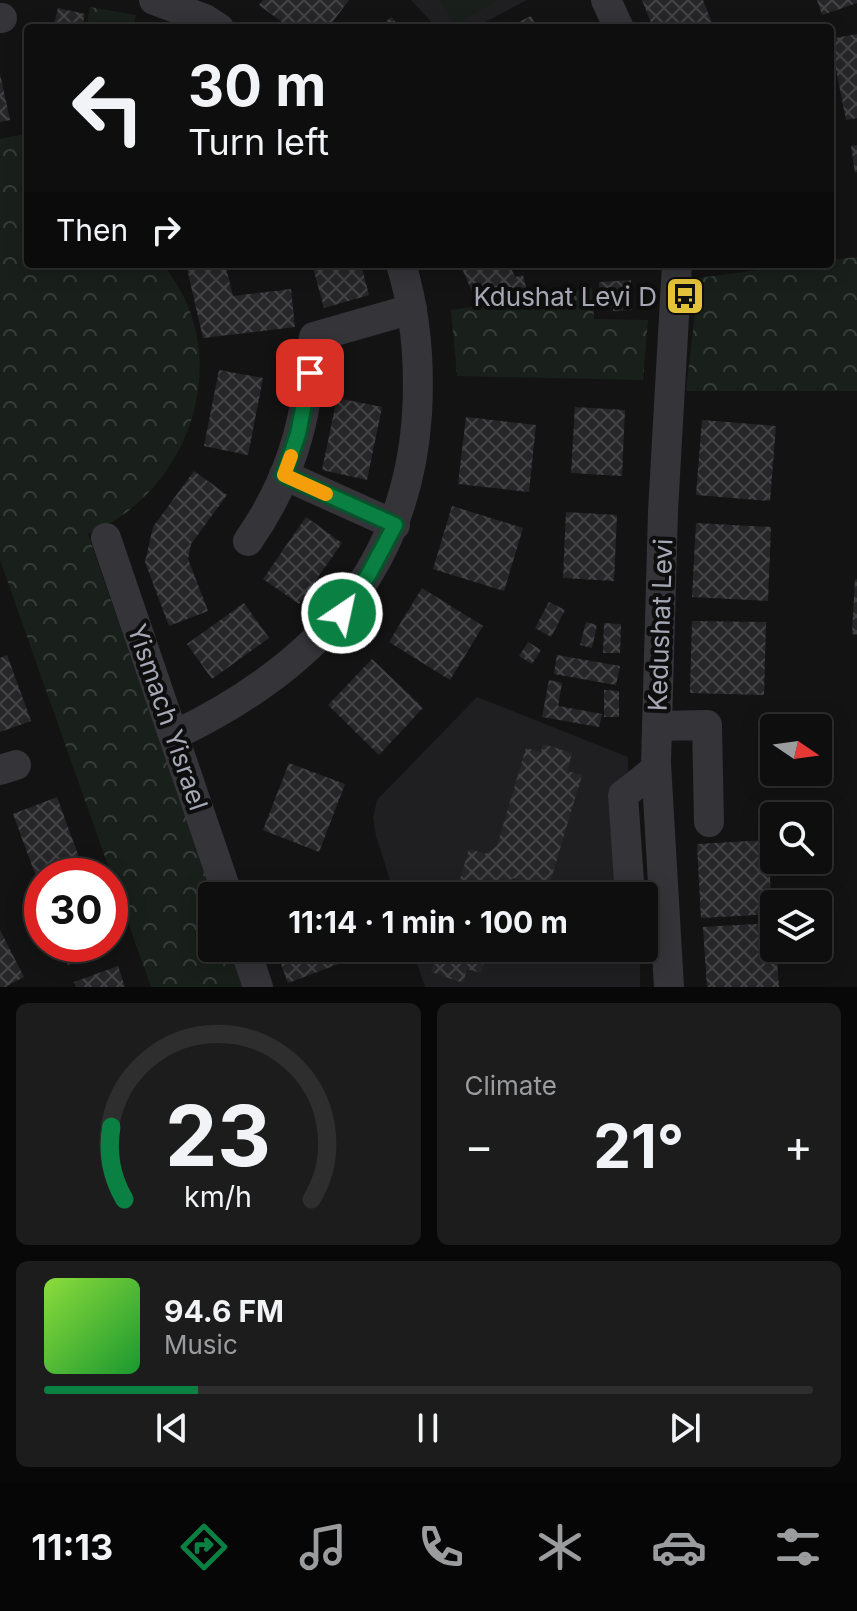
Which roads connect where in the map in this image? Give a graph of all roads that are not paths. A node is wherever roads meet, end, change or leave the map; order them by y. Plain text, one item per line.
1 (154, 0) edge
2 (606, 0) edge
3 (213, 24) edge
4 (617, 24) edge
5 (402, 268) edge
6 (677, 268) edge
7 (412, 309) junction
8 (284, 475) junction
9 (395, 525) junction
10 (106, 538) dead end
11 (248, 541) dead end
12 (657, 726) junction
13 (175, 735) junction
14 (656, 769) junction
15 (709, 822) dead end
16 (223, 882) edge
17 (629, 882) edge
18 (655, 882) edge
19 (658, 947) edge
20 (250, 962) edge
21 (258, 987) edge
22 (669, 987) edge

1 - 3 street
2 - 4 street
5 - 7 street
6 - 12 street, Kedushat Levi
7 - 8 street
7 - 9 street
8 - 9 street
8 - 11 street
9 - 13 street
10 - 13 street, Yismach Yisrael
12 - 14 street, Kedushat Levi
12 - 15 street
13 - 16 street, Yismach Yisrael
14 - 17 street
14 - 18 street, Kedushat Levi
19 - 22 street, Kedushat Levi
20 - 21 street

